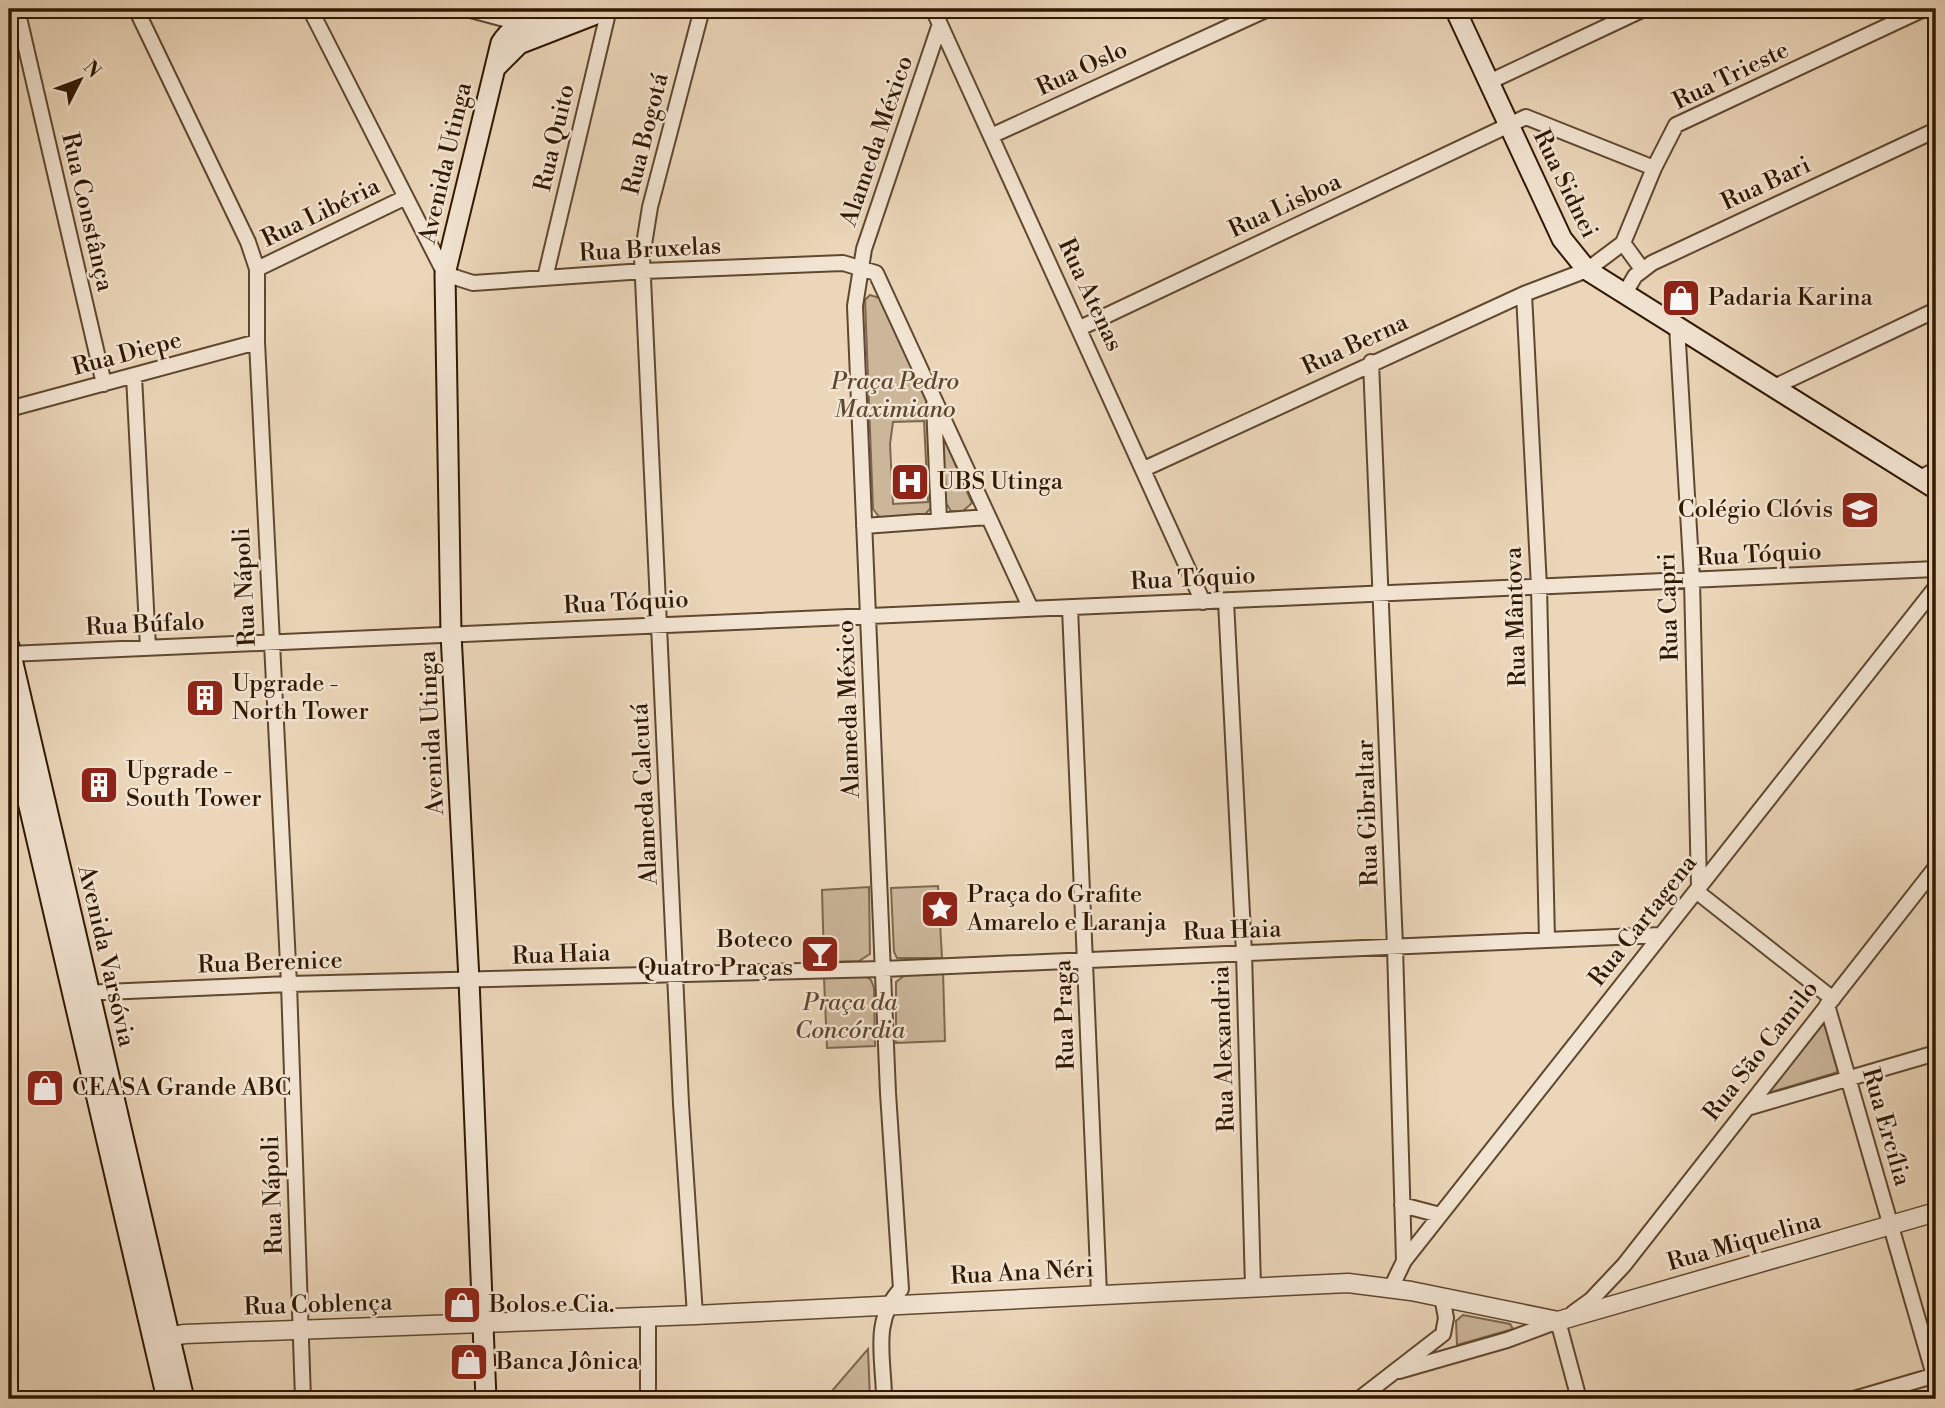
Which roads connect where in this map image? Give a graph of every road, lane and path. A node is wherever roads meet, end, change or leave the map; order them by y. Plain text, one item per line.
1 (17, 9) edge
2 (136, 9) edge
3 (310, 9) edge
4 (467, 9) edge
5 (562, 9) edge
6 (609, 9) edge
7 (702, 9) edge
8 (933, 9) edge
9 (1268, 9) edge
10 (1455, 9) edge
11 (1644, 9) edge
12 (1924, 9) edge
13 (509, 21) edge
14 (940, 24) junction
15 (493, 70) junction
16 (1489, 82) junction
17 (1508, 124) junction
18 (1936, 130) edge
19 (991, 136) junction
20 (1654, 168) junction
21 (404, 198) junction
22 (1623, 243) junction
23 (860, 267) junction
24 (257, 268) junction
25 (1642, 269) junction
26 (1587, 270) junction
27 (644, 271) junction
28 (444, 274) junction
29 (545, 278) junction
30 (1625, 293) junction
31 (1524, 294) junction
32 (1936, 310) edge
33 (1677, 326) junction
34 (1080, 328) junction
35 (257, 342) junction
36 (1371, 362) junction
37 (134, 376) junction
38 (104, 384) junction
39 (1774, 387) junction
40 (933, 395) junction
41 (9, 410) edge
42 (1144, 469) junction
43 (1928, 474) edge
44 (1936, 489) edge
45 (988, 517) junction
46 (939, 520) junction
47 (864, 526) junction
48 (1936, 569) edge
49 (1692, 580) junction
50 (1539, 587) junction
51 (1936, 587) edge
52 (1382, 594) junction
53 (1226, 601) junction
54 (1203, 602) junction
55 (1070, 608) junction
56 (1031, 609) junction
57 (868, 615) junction
58 (660, 625) junction
59 (451, 634) junction
60 (270, 642) junction
61 (148, 648) junction
62 (9, 651) edge
63 (9, 720) edge
64 (1936, 867) edge
65 (1698, 889) junction
66 (1661, 935) junction
67 (1547, 940) junction
68 (1395, 947) junction
69 (1244, 953) junction
70 (1085, 960) junction
71 (883, 969) junction
72 (675, 974) junction
73 (469, 980) junction
74 (289, 984) junction
75 (81, 993) junction
76 (1830, 1002) junction
77 (1936, 1053) edge
78 (1849, 1078) junction
79 (1747, 1108) junction
80 (1402, 1205) junction
81 (1936, 1212) edge
82 (1440, 1215) junction
83 (1891, 1225) junction
84 (1404, 1261) junction
85 (1624, 1265) junction
86 (1253, 1287) junction
87 (1391, 1288) junction
88 (1099, 1294) junction
89 (1442, 1297) junction
90 (887, 1304) junction
91 (1601, 1309) junction
92 (695, 1315) junction
93 (648, 1317) junction
94 (1562, 1320) junction
95 (484, 1324) junction
96 (300, 1331) junction
97 (161, 1337) junction
98 (1399, 1371) junction
99 (1936, 1378) edge
100 (167, 1399) edge
101 (184, 1399) edge
102 (303, 1399) edge
103 (486, 1399) edge
104 (648, 1399) edge
105 (884, 1399) edge
106 (1359, 1399) edge
107 (1579, 1399) edge
108 (1854, 1399) edge

1 - 38 street, Rua Constânça
2 - 24 street, Rua Nápoli
3 - 21 street
4 - 13 street
5 - 13 main road
6 - 15 main road, Avenida Utinga
6 - 29 street, Rua Quito
7 - 27 street, Rua Bogotá
8 - 14 street, Rua Atenas
9 - 19 street, Rua Oslo
10 - 16 main road, Rua Sidnei
11 - 16 street
12 - 20 street, Rua Trieste
13 - 15 main road, Avenida Utinga
14 - 19 street, Rua Atenas
14 - 23 street, Alameda México
15 - 28 main road, Avenida Utinga
16 - 17 main road, Rua Sidnei
17 - 20 street
17 - 26 main road, Rua Sidnei
17 - 34 street, Rua Lisboa
18 - 25 street, Rua Bari
19 - 34 street, Rua Atenas
20 - 22 street, Rua Trieste
21 - 24 street, Rua Libéria
21 - 28 street
22 - 25 street
22 - 26 street
23 - 27 street, Rua Bruxelas
23 - 40 street
23 - 47 street, Alameda México
24 - 35 street, Rua Nápoli
25 - 30 street, Rua Bari
26 - 30 main road, Rua Sidnei
26 - 31 street, Rua Berna
27 - 29 street, Rua Bruxelas
27 - 58 street, Alameda Calcutá
28 - 29 street, Rua Bruxelas
28 - 59 main road, Avenida Utinga
30 - 33 main road, Rua Sidnei
31 - 36 street, Rua Berna
31 - 50 street, Rua Mântova
32 - 39 street
33 - 39 main road, Rua Sidnei
33 - 49 street, Rua Capri
34 - 42 street, Rua Atenas
35 - 37 street, Rua Diepe
35 - 60 street, Rua Nápoli
36 - 42 street, Rua Berna
36 - 52 street, Rua Gibraltar
37 - 38 street, Rua Diepe
37 - 61 street
38 - 41 street, Rua Diepe
39 - 43 main road, Rua Sidnei
40 - 45 street
40 - 46 street
42 - 54 street, Rua Atenas
43 - 44 main road, Rua Sidnei
45 - 46 street
45 - 56 street
46 - 47 street
47 - 57 street, Alameda México
48 - 49 street, Rua Tóquio
49 - 50 street, Rua Tóquio
49 - 65 street, Rua Capri
50 - 52 street, Rua Tóquio
50 - 67 street, Rua Mântova
51 - 65 street, Rua Cartagena
52 - 53 street, Rua Tóquio
52 - 68 street, Rua Gibraltar
53 - 54 street, Rua Tóquio
53 - 69 street, Rua Alexandria
54 - 55 street, Rua Tóquio
55 - 56 street, Rua Tóquio
55 - 70 street, Rua Praga
56 - 57 street, Rua Tóquio
57 - 58 street, Rua Tóquio
57 - 71 street, Alameda México
58 - 59 street, Rua Tóquio
58 - 72 street, Alameda Calcutá
59 - 60 street, Rua Búfalo
59 - 73 main road, Avenida Utinga
60 - 61 street, Rua Búfalo
60 - 74 street, Rua Nápoli
61 - 62 street, Rua Búfalo
62 - 75 main road, Avenida Varsóvia
63 - 75 main road, Avenida Varsóvia
64 - 76 street, Rua São Camilo
65 - 66 street, Rua Cartagena
65 - 76 street
66 - 67 street, Rua Haia
66 - 82 street, Rua Cartagena
67 - 68 street, Rua Haia
68 - 69 street, Rua Haia
68 - 80 street, Rua Gibraltar
69 - 70 street, Rua Haia
69 - 86 street, Rua Alexandria
70 - 71 street, Rua Haia
70 - 88 street, Rua Praga
71 - 72 street, Rua Haia
71 - 90 street, Alameda México
72 - 73 street, Rua Haia
72 - 92 street, Alameda Calcutá
73 - 74 street, Rua Berenice
73 - 95 main road, Avenida Utinga
74 - 75 street, Rua Berenice
74 - 96 street, Rua Nápoli
75 - 97 main road, Avenida Varsóvia
76 - 78 street, Rua Ercília
76 - 79 street, Rua São Camilo
77 - 78 street
78 - 79 street
78 - 83 street, Rua Ercília
79 - 85 street, Rua São Camilo
80 - 82 street
80 - 84 street, Rua Gibraltar
81 - 83 street, Rua Miquelina
82 - 84 street, Rua Cartagena
83 - 91 street, Rua Miquelina
83 - 99 street, Rua Ercília
84 - 87 street, Rua Cartagena
85 - 91 street, Rua São Camilo
85 - 94 street, Rua São Camilo
86 - 87 street, Rua Ana Néri
86 - 88 street, Rua Ana Néri
87 - 89 street, Rua Ana Néri
88 - 90 street, Rua Ana Néri
89 - 94 street, Rua Ana Néri
89 - 98 street, Rua São Camilo
90 - 92 street, Rua Ana Néri
90 - 105 street, Alameda México
91 - 94 street, Rua Miquelina
92 - 93 street, Rua Ana Néri
93 - 95 street, Rua Ana Néri
93 - 104 street
94 - 98 street, Rua São Camilo
94 - 107 street
95 - 96 street, Rua Coblença
95 - 103 main road, Avenida Utinga
96 - 97 street, Rua Coblença
96 - 102 street, Rua Nápoli
97 - 100 main road, Avenida Varsóvia
97 - 101 main road, Avenida Varsóvia
98 - 106 street, Rua São Camilo
99 - 108 street

